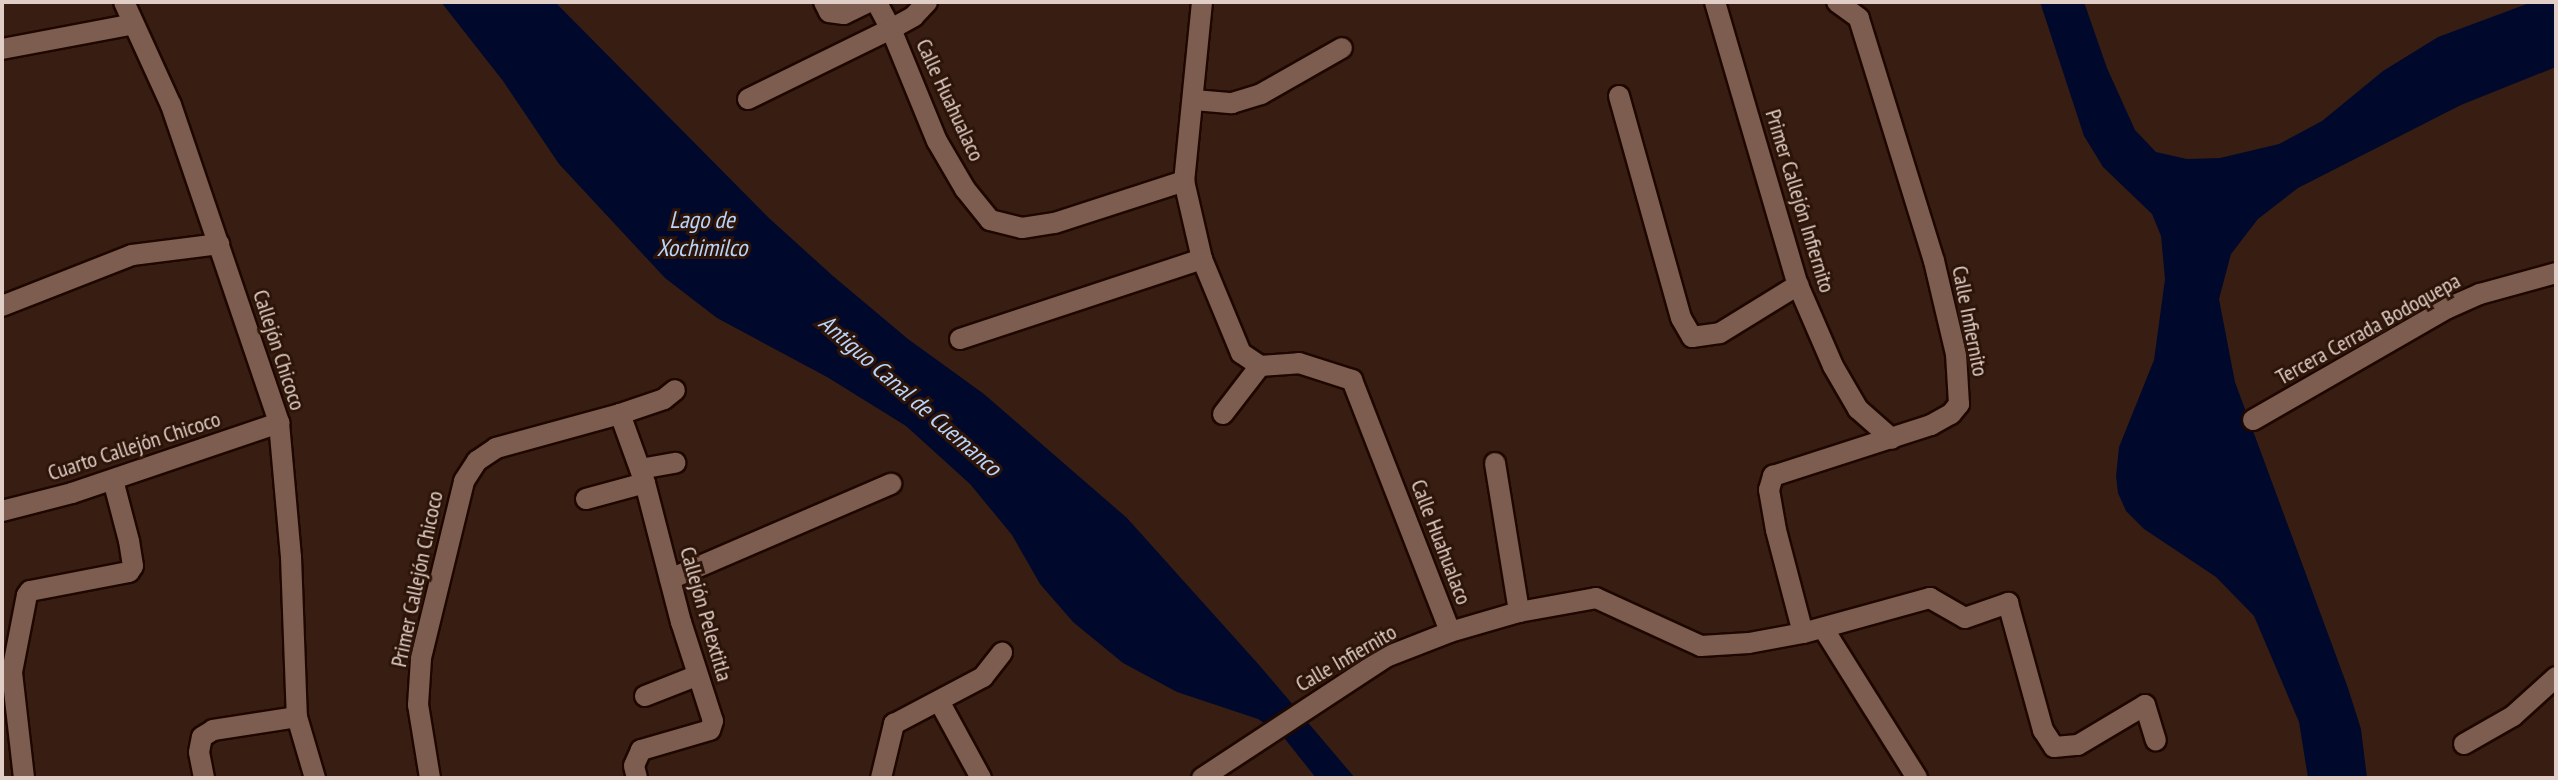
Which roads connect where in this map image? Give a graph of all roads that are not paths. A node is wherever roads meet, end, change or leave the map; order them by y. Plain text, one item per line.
1 (124, 2) edge
2 (824, 2) edge
3 (871, 2) edge
4 (927, 2) edge
5 (1202, 2) edge
6 (1715, 2) edge
7 (1837, 2) edge
8 (134, 24) junction
9 (891, 29) junction
10 (1342, 48) dead end
11 (2, 49) edge
12 (1619, 96) dead end
13 (748, 99) dead end
14 (1194, 100) junction
15 (1184, 181) junction
16 (219, 244) junction
17 (1202, 259) junction
18 (2556, 273) edge
19 (1798, 285) junction
20 (2, 306) edge
21 (960, 339) dead end
22 (1260, 366) junction
23 (675, 390) dead end
24 (620, 414) junction
25 (1223, 414) dead end
26 (2253, 420) dead end
27 (279, 423) junction
28 (1892, 439) junction
29 (675, 463) dead end
30 (1495, 463) dead end
31 (642, 476) junction
32 (113, 480) junction
33 (891, 484) dead end
34 (586, 499) dead end
35 (2, 511) edge
36 (670, 579) junction
37 (1519, 612) junction
38 (1813, 631) junction
39 (1450, 632) junction
40 (1002, 653) dead end
41 (7, 673) edge
42 (696, 676) junction
43 (2556, 677) edge
44 (645, 696) dead end
45 (939, 701) junction
46 (297, 717) junction
47 (2156, 740) dead end
48 (2464, 744) dead end
49 (24, 778) edge
50 (204, 778) edge
51 (315, 778) edge
52 (430, 778) edge
53 (637, 778) edge
54 (881, 778) edge
55 (981, 778) edge
56 (1202, 778) edge
57 (1917, 778) edge

1 - 8 street, Callejón Chicoco
2 - 3 street
3 - 9 street, Calle Huahualaco
4 - 9 street
5 - 14 street
6 - 19 street, Primer Callejón Infiernito
7 - 28 street, Calle Infiernito
8 - 11 street
8 - 16 street, Callejón Chicoco
9 - 13 street
9 - 15 street, Calle Huahualaco
10 - 14 street
12 - 19 street
14 - 15 street
15 - 17 street
16 - 20 street
16 - 27 street, Callejón Chicoco
17 - 21 street
17 - 22 street
18 - 26 street, Tercera Cerrada Bodoquepa
19 - 28 street, Primer Callejón Infiernito
22 - 25 street
22 - 39 street, Calle Huahualaco
23 - 24 street, Primer Callejón Chicoco
24 - 31 street, Callejón Pelextitla
24 - 52 street, Primer Callejón Chicoco
27 - 32 street, Cuarto Callejón Chicoco
27 - 46 street, Callejón Chicoco
28 - 38 street, Calle Infiernito
29 - 31 street
30 - 37 street
31 - 34 street
31 - 36 street, Callejón Pelextitla
32 - 35 street, Cuarto Callejón Chicoco
32 - 41 street
33 - 36 street
36 - 42 street, Callejón Pelextitla
37 - 38 street, Calle Infiernito
37 - 39 street, Calle Infiernito
38 - 47 street, Calle Infiernito
38 - 57 street
39 - 56 street, Calle Infiernito
40 - 45 street
41 - 49 street
42 - 44 street
42 - 53 street, Callejón Pelextitla
43 - 48 street
45 - 54 street
45 - 55 street
46 - 50 street
46 - 51 street, Callejón Chicoco

